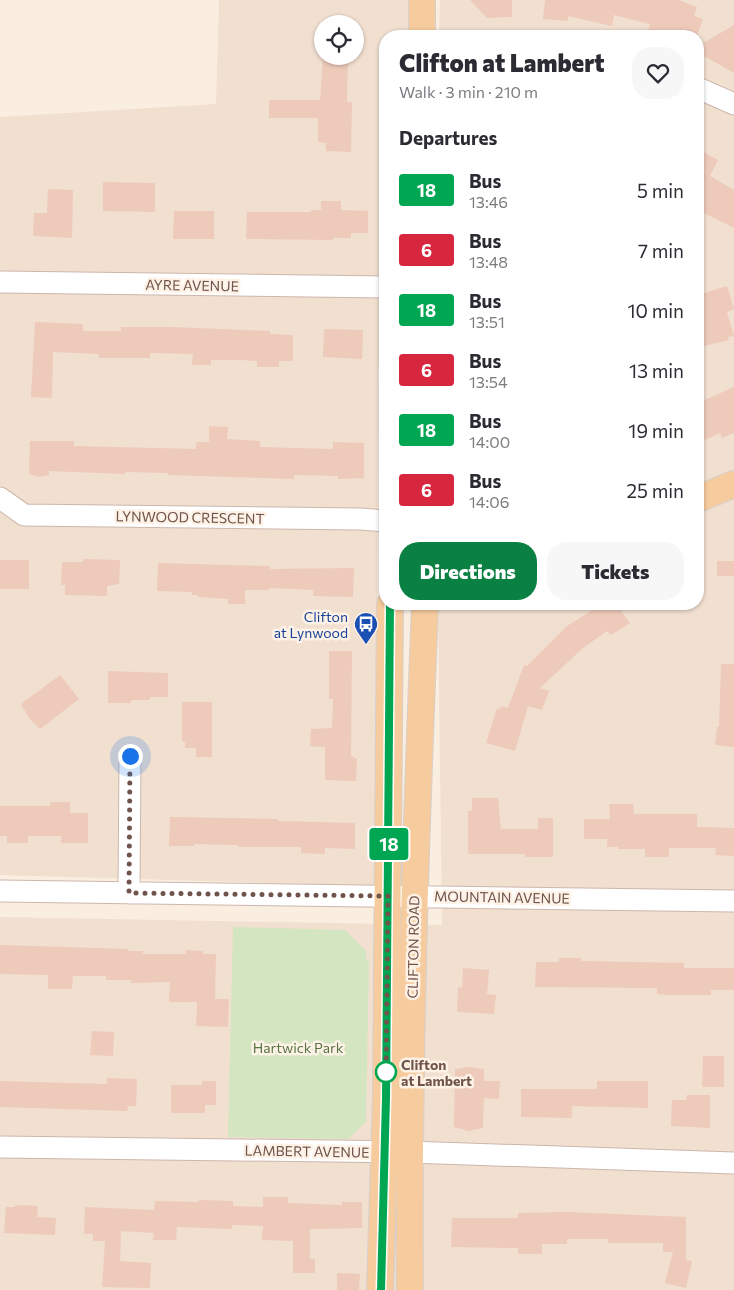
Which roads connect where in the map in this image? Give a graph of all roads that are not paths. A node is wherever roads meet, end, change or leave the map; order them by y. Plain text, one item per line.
1 (422, 0) edge
2 (422, 30) edge
3 (704, 91) edge
4 (734, 104) edge
5 (0, 282) edge
6 (379, 288) edge
7 (734, 484) edge
8 (704, 496) edge
9 (0, 498) edge
10 (379, 520) edge
11 (390, 610) edge
12 (425, 610) edge
13 (130, 756) dead end
14 (0, 891) edge
15 (129, 893) junction
16 (388, 896) junction
17 (414, 896) junction
18 (734, 901) edge
19 (0, 1148) edge
20 (397, 1152) junction
21 (734, 1162) edge
22 (380, 1290) edge
23 (410, 1290) edge

1 - 2 main road
3 - 4 street
5 - 6 street, AYRE AVENUE
7 - 8 main road
9 - 10 street, LYNWOOD CRESCENT
11 - 16 main road, CLIFTON ROAD
12 - 17 main road, CLIFTON ROAD
13 - 15 street
14 - 15 street, MOUNTAIN AVENUE
15 - 16 street, MOUNTAIN AVENUE
16 - 17 street, MOUNTAIN AVENUE
16 - 20 main road, CLIFTON ROAD
17 - 18 street, MOUNTAIN AVENUE
17 - 20 main road, CLIFTON ROAD
19 - 20 street, LAMBERT AVENUE
20 - 21 street, LAMBERT AVENUE
20 - 22 main road, CLIFTON ROAD
20 - 23 main road, CLIFTON ROAD

